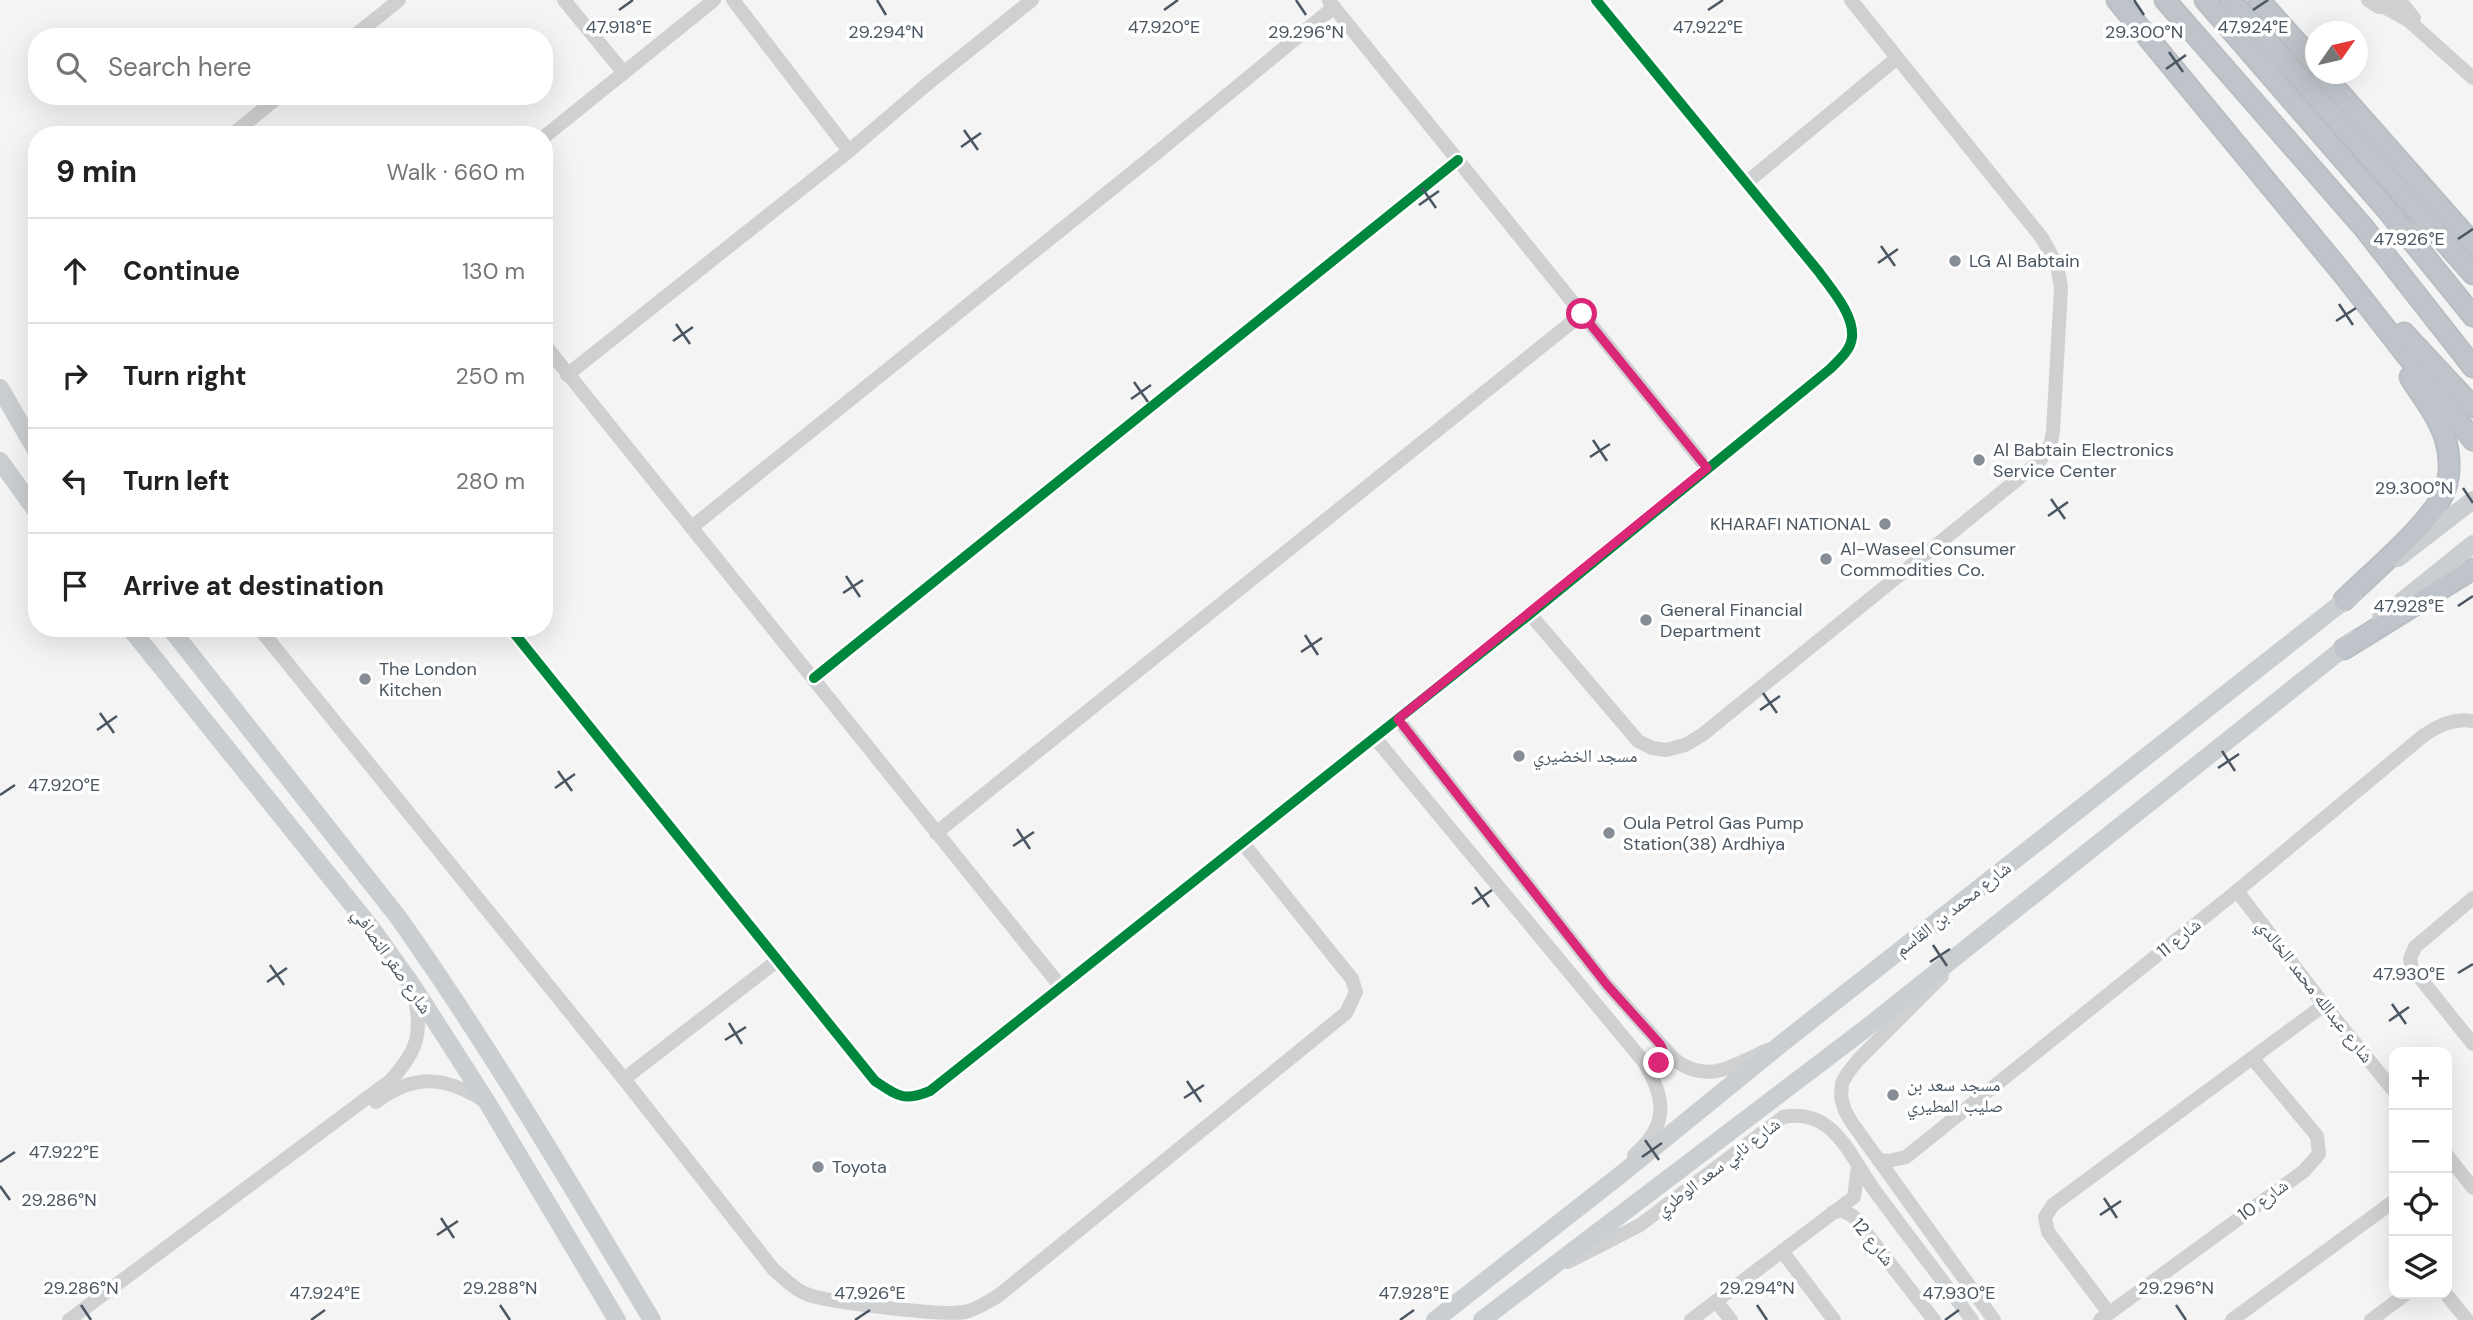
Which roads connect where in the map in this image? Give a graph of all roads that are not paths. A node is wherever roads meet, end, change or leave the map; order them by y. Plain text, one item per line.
1 (398, 0) edge
2 (564, 0) edge
3 (714, 0) edge
4 (733, 0) edge
5 (1032, 0) edge
6 (1596, 0) edge
7 (1851, 0) edge
8 (2117, 0) edge
9 (2165, 0) edge
10 (2204, 0) edge
11 (2231, 0) edge
12 (2259, 0) edge
13 (2368, 0) edge
14 (2399, 0) edge
15 (1331, 4) edge
16 (2389, 4) edge
17 (364, 28) edge
18 (2305, 53) edge
19 (1897, 58) junction
20 (2473, 70) edge
21 (624, 73) junction
22 (2473, 78) edge
23 (2332, 84) edge
24 (268, 105) edge
25 (243, 126) edge
26 (553, 130) edge
27 (849, 151) junction
28 (1458, 160) junction
29 (1746, 183) junction
30 (2473, 244) edge
31 (2343, 274) junction
32 (2473, 274) edge
33 (1582, 314) junction
34 (2473, 316) edge
35 (553, 356) edge
36 (2473, 367) edge
37 (567, 375) junction
38 (0, 388) edge
39 (2473, 407) edge
40 (28, 436) edge
41 (2473, 440) edge
42 (0, 461) edge
43 (1707, 468) junction
44 (28, 500) edge
45 (2473, 500) edge
46 (692, 527) junction
47 (2473, 544) edge
48 (2473, 569) edge
49 (2344, 600) junction
50 (1530, 614) junction
51 (137, 637) edge
52 (177, 637) edge
53 (267, 637) edge
54 (517, 637) edge
55 (2344, 649) junction
56 (814, 678) junction
57 (1398, 719) junction
58 (2473, 721) edge
59 (1375, 738) junction
60 (936, 833) junction
61 (1242, 842) junction
62 (2237, 891) junction
63 (2473, 898) edge
64 (1973, 943) junction
65 (778, 960) junction
66 (412, 985) junction
67 (1061, 987) junction
68 (2324, 1005) junction
69 (1660, 1044) junction
70 (1781, 1044) junction
71 (2473, 1044) edge
72 (2253, 1059) junction
73 (1644, 1062) junction
74 (624, 1079) junction
75 (2389, 1085) edge
76 (486, 1102) junction
77 (1868, 1146) junction
78 (1906, 1157) junction
79 (1879, 1160) junction
80 (1855, 1162) junction
81 (2452, 1163) edge
82 (1898, 1187) junction
83 (2473, 1188) edge
84 (1854, 1197) junction
85 (1908, 1201) junction
86 (2389, 1205) edge
87 (1888, 1209) junction
88 (1832, 1213) junction
89 (1782, 1251) junction
90 (1545, 1274) junction
91 (2399, 1299) edge
92 (2450, 1299) edge
93 (1716, 1301) junction
94 (2104, 1317) edge
95 (69, 1320) edge
96 (83, 1320) edge
97 (617, 1320) edge
98 (652, 1320) edge
99 (1435, 1320) edge
100 (1482, 1320) edge
101 (1691, 1320) edge
102 (1731, 1320) edge
103 (1833, 1320) edge
104 (1934, 1320) edge
105 (1972, 1320) edge
106 (1994, 1320) edge
107 (2232, 1320) edge
108 (2371, 1320) edge
109 (2468, 1320) edge

1 - 17 street
2 - 21 street
3 - 21 street
4 - 27 street
5 - 27 street
6 - 29 street
7 - 19 street
8 - 31 highway
9 - 36 highway
10 - 34 highway
11 - 32 highway
12 - 18 highway
13 - 16 street
14 - 20 street
15 - 28 street
15 - 46 street
16 - 22 street
19 - 29 street
19 - 50 street
21 - 26 street
23 - 30 highway
24 - 25 street
27 - 37 street
28 - 33 street
28 - 56 street
29 - 43 street
31 - 39 highway
31 - 41 highway
31 - 49 highway
33 - 43 street
33 - 60 street
35 - 37 street
37 - 46 street
38 - 40 main road
42 - 44 main road
43 - 50 street
45 - 49 main road, شارع محمد بن القاسم
46 - 56 street
47 - 55 main road
48 - 55 highway
49 - 70 main road, شارع محمد بن القاسم
50 - 57 street
51 - 66 main road, شارع صقر النصافي
52 - 98 main road, شارع صقر النصافي
53 - 74 street
54 - 65 street
55 - 64 main road
56 - 60 street
57 - 59 street
57 - 69 street
58 - 62 street, شارع 11
59 - 61 street
59 - 73 street
60 - 67 street
61 - 67 street
61 - 74 street
62 - 68 street, شارع عبدالله محمد الخالدي
62 - 78 street, شارع 11
63 - 71 street
64 - 77 street
64 - 90 main road
65 - 67 street
65 - 74 street
66 - 76 main road, شارع صقر النصافي
66 - 95 street
68 - 72 street, شارع 10
68 - 75 street, شارع عبدالله محمد الخالدي
69 - 70 street
69 - 73 street
70 - 99 main road, شارع محمد بن القاسم
72 - 94 street, شارع 10
72 - 94 street, شارع 10
73 - 99 street
76 - 96 street
76 - 97 main road, شارع صقر النصافي
77 - 79 street
77 - 80 street
78 - 79 street
78 - 82 street
79 - 82 street
80 - 84 street
80 - 87 street, شارع نابي سعد الوطري
80 - 90 street, شارع نابي سعد الوطري
81 - 83 street
82 - 85 street
84 - 87 street
84 - 88 street
85 - 87 street
85 - 106 street
86 - 107 street
87 - 105 street, شارع نابي سعد الوطري
88 - 89 street
88 - 104 street, شارع 12
89 - 93 street
89 - 103 street
90 - 100 main road
91 - 108 street
92 - 109 street
93 - 101 street
93 - 102 street

